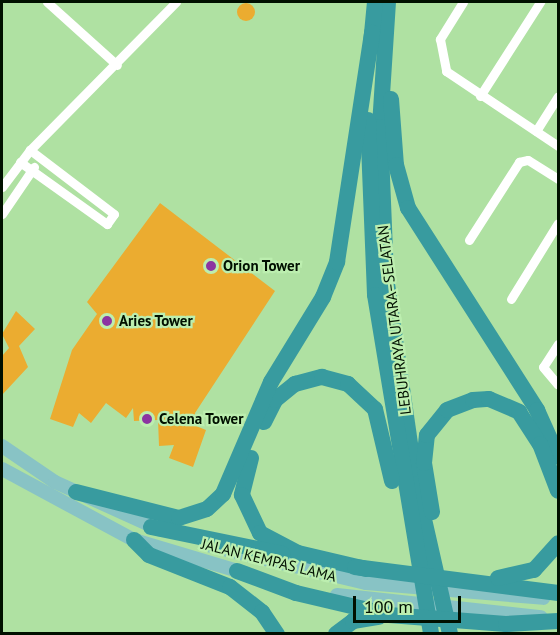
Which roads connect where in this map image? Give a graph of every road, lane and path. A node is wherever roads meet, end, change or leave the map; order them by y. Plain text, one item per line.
1 (47, 2) edge
2 (176, 2) edge
3 (375, 2) edge
4 (388, 2) edge
5 (463, 2) edge
6 (540, 2) edge
7 (379, 34) junction
8 (117, 65) junction
9 (480, 96) junction
10 (558, 96) edge
11 (536, 131) junction
12 (42, 142) junction
13 (558, 146) edge
14 (30, 150) junction
15 (41, 158) junction
16 (20, 162) junction
17 (32, 170) junction
18 (558, 179) edge
19 (2, 187) edge
20 (2, 214) edge
21 (558, 223) edge
22 (469, 240) dead end
23 (511, 299) dead end
24 (558, 344) edge
25 (558, 386) edge
26 (2, 446) edge
27 (558, 457) edge
28 (2, 469) edge
29 (558, 491) edge
30 (76, 492) junction
31 (151, 526) junction
32 (134, 540) junction
33 (558, 543) edge
34 (435, 564) junction
35 (417, 568) junction
36 (366, 569) junction
37 (237, 571) junction
38 (464, 579) junction
39 (558, 594) edge
40 (558, 599) edge
41 (389, 615) junction
42 (558, 619) edge
43 (506, 624) junction
44 (449, 629) edge
45 (430, 630) edge
46 (278, 633) edge
47 (336, 633) edge
48 (545, 633) edge

1 - 8 street
2 - 8 street
3 - 7 highway, LEBUHRAYA UTARA–SELATAN
4 - 7 highway, LEBUHRAYA UTARA–SELATAN
5 - 9 street
6 - 9 street
7 - 27 highway
7 - 30 highway
7 - 34 highway, LEBUHRAYA UTARA–SELATAN
7 - 35 highway, LEBUHRAYA UTARA–SELATAN
8 - 12 street
9 - 11 street
10 - 11 street
11 - 13 street
12 - 14 street
12 - 15 street
14 - 15 street
14 - 16 street
15 - 17 street
15 - 17 street
16 - 17 street
16 - 19 street
17 - 20 street
18 - 22 street
21 - 23 street
24 - 25 street
26 - 30 main road, JALAN KEMPAS LAMA
28 - 32 main road, JALAN KEMPAS LAMA
29 - 34 highway
30 - 31 main road, JALAN KEMPAS LAMA
31 - 36 highway
31 - 40 main road, JALAN KEMPAS LAMA
32 - 37 main road, JALAN KEMPAS LAMA
32 - 46 highway
33 - 38 highway
34 - 44 highway, LEBUHRAYA UTARA–SELATAN
35 - 36 highway
35 - 45 highway, LEBUHRAYA UTARA–SELATAN
36 - 38 highway
37 - 41 highway
37 - 42 main road, JALAN KEMPAS LAMA
38 - 39 highway
41 - 43 highway
41 - 47 highway
42 - 43 highway
43 - 48 highway

